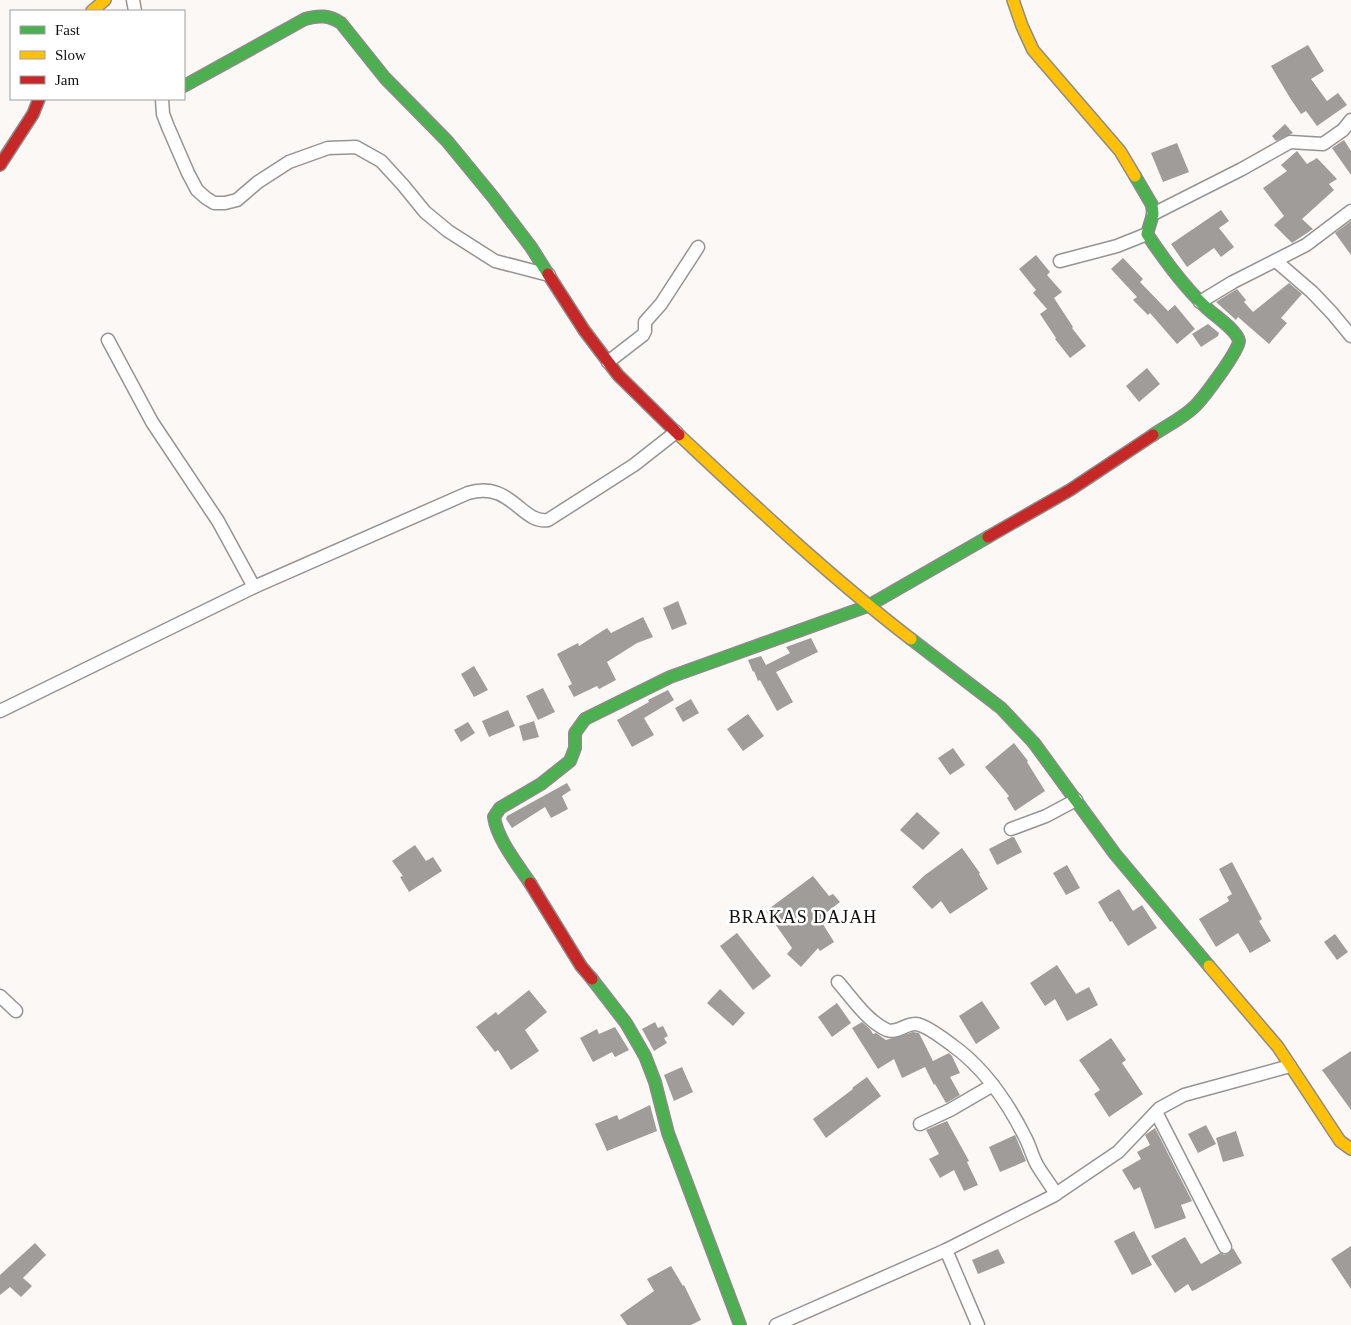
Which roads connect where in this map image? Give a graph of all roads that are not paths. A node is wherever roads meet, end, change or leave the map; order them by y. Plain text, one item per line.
1 (105, 0) edge
2 (1013, 0) edge
3 (93, 10) edge
4 (185, 85) edge
5 (39, 100) edge
6 (162, 100) edge
7 (1351, 120) edge
8 (0, 165) edge
9 (1351, 211) edge
10 (1153, 214) junction
11 (1147, 234) junction
12 (698, 247) dead end
13 (1060, 261) dead end
14 (1276, 261) junction
15 (549, 275) junction
16 (1200, 302) junction
17 (1351, 336) edge
18 (108, 340) dead end
19 (608, 362) junction
20 (676, 432) junction
21 (254, 587) junction
22 (868, 606) junction
23 (0, 711) edge
24 (1076, 800) junction
25 (1011, 829) dead end
26 (838, 982) dead end
27 (0, 996) edge
28 (16, 1010) dead end
29 (1290, 1066) junction
30 (992, 1085) junction
31 (1156, 1112) junction
32 (920, 1124) dead end
33 (1351, 1149) edge
34 (1056, 1194) junction
35 (1225, 1247) dead end
36 (946, 1250) junction
37 (740, 1325) edge
38 (776, 1325) edge
39 (978, 1325) edge

1 - 3 street
2 - 10 street
4 - 15 street
5 - 8 street
6 - 15 street
7 - 10 street
9 - 14 street
10 - 11 street
11 - 13 street
11 - 16 street
12 - 19 street
14 - 16 street
14 - 17 street
15 - 19 street
16 - 22 street
18 - 21 street
19 - 20 street
20 - 21 street
20 - 22 street
21 - 23 street
22 - 24 street
22 - 37 street
24 - 25 street
24 - 29 street
26 - 30 street
27 - 28 street
29 - 31 street
29 - 33 street
30 - 32 street
30 - 34 street
31 - 34 street
31 - 35 street
34 - 36 street
36 - 38 street
36 - 39 street

